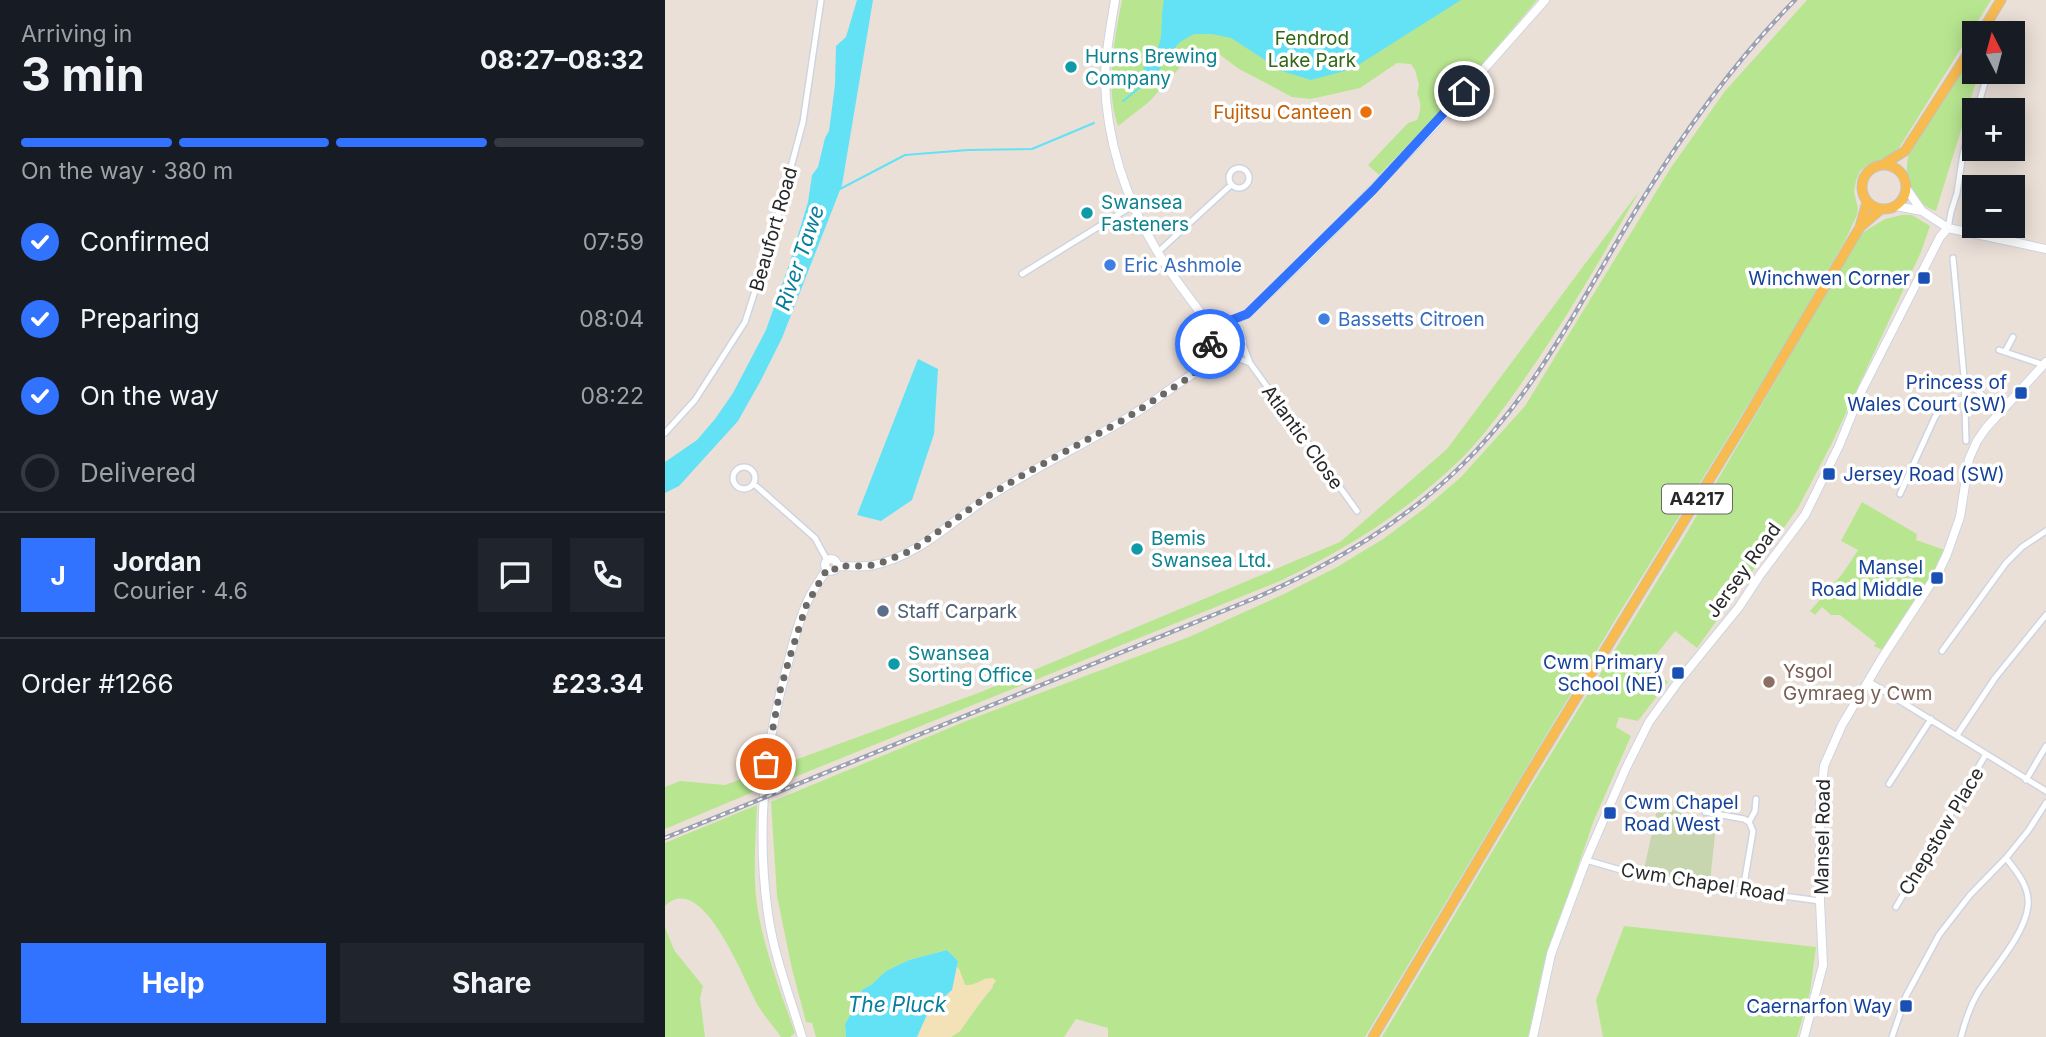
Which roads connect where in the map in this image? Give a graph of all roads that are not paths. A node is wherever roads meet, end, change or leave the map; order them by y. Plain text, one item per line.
1 (821, 0) edge
2 (1115, 0) edge
3 (1545, 0) edge
4 (2001, 0) edge
5 (1988, 21) edge
6 (1962, 63) edge
7 (1905, 151) junction
8 (1962, 160) edge
9 (1882, 165) junction
10 (1902, 174) junction
11 (1231, 185) dead end
12 (1906, 188) junction
13 (1867, 202) junction
14 (1132, 206) junction
15 (1896, 206) junction
16 (1881, 209) junction
17 (1922, 211) junction
18 (1860, 227) junction
19 (1948, 228) junction
20 (2046, 248) edge
21 (1157, 253) junction
22 (1953, 258) dead end
23 (1022, 274) dead end
24 (1247, 314) junction
25 (1228, 323) junction
26 (1213, 329) junction
27 (2013, 337) dead end
28 (1242, 340) junction
29 (1210, 344) junction
30 (1226, 355) junction
31 (1250, 363) junction
32 (2045, 364) edge
33 (1204, 366) junction
34 (1964, 377) junction
35 (1965, 399) junction
36 (2000, 412) junction
37 (665, 433) edge
38 (1966, 441) dead end
39 (754, 484) junction
40 (1900, 494) dead end
41 (1357, 511) dead end
42 (2046, 531) edge
43 (827, 565) junction
44 (2046, 615) edge
45 (1942, 651) dead end
46 (1868, 681) junction
47 (1931, 719) junction
48 (1957, 735) junction
49 (2046, 746) edge
50 (1986, 754) junction
51 (2027, 780) junction
52 (1889, 783) dead end
53 (2046, 791) edge
54 (1756, 799) dead end
55 (2046, 803) edge
56 (1705, 812) dead end
57 (1749, 822) junction
58 (2006, 858) junction
59 (1586, 860) junction
60 (1743, 890) junction
61 (1821, 901) junction
62 (1896, 907) dead end
63 (1536, 1036) edge
64 (802, 1037) edge
65 (1373, 1037) edge
66 (1804, 1037) edge
67 (1892, 1037) edge
68 (1961, 1037) edge

1 - 37 street, Beaufort Road
2 - 14 street
3 - 24 street
4 - 5 main road
6 - 7 main road
7 - 9 main road
7 - 10 main road
8 - 19 street, Jersey Road
9 - 10 main road
9 - 13 main road
10 - 12 main road
11 - 21 street
12 - 15 main road
12 - 17 street
13 - 16 main road
13 - 18 main road, A4217
14 - 21 street
14 - 23 street
15 - 16 main road
15 - 17 street
16 - 18 main road, A4217
17 - 19 street
18 - 65 main road, A4217
19 - 20 street
19 - 59 street, Jersey Road
21 - 26 street
22 - 34 street
24 - 25 street
24 - 28 street
25 - 26 street
25 - 28 street
26 - 29 street
27 - 32 street
28 - 30 street
28 - 31 street, Atlantic Close
29 - 30 street
29 - 33 street
30 - 31 street
30 - 33 street
31 - 41 street, Atlantic Close
32 - 36 street, Mansel Road
33 - 43 street
34 - 35 street
34 - 36 street
35 - 38 street
35 - 40 street
36 - 46 street, Mansel Road
39 - 39 street
39 - 43 street
42 - 45 street
43 - 64 street
44 - 48 street
46 - 47 street
46 - 61 street, Mansel Road
47 - 48 street
47 - 52 street
48 - 50 street
49 - 51 street
50 - 51 street
50 - 62 street, Chepstow Place
51 - 53 street
54 - 57 street
55 - 58 street
56 - 57 street
57 - 60 street
58 - 67 street
58 - 68 street
59 - 60 street, Cwm Chapel Road
59 - 63 street, Jersey Road
60 - 61 street, Cwm Chapel Road
61 - 66 street, Mansel Road

